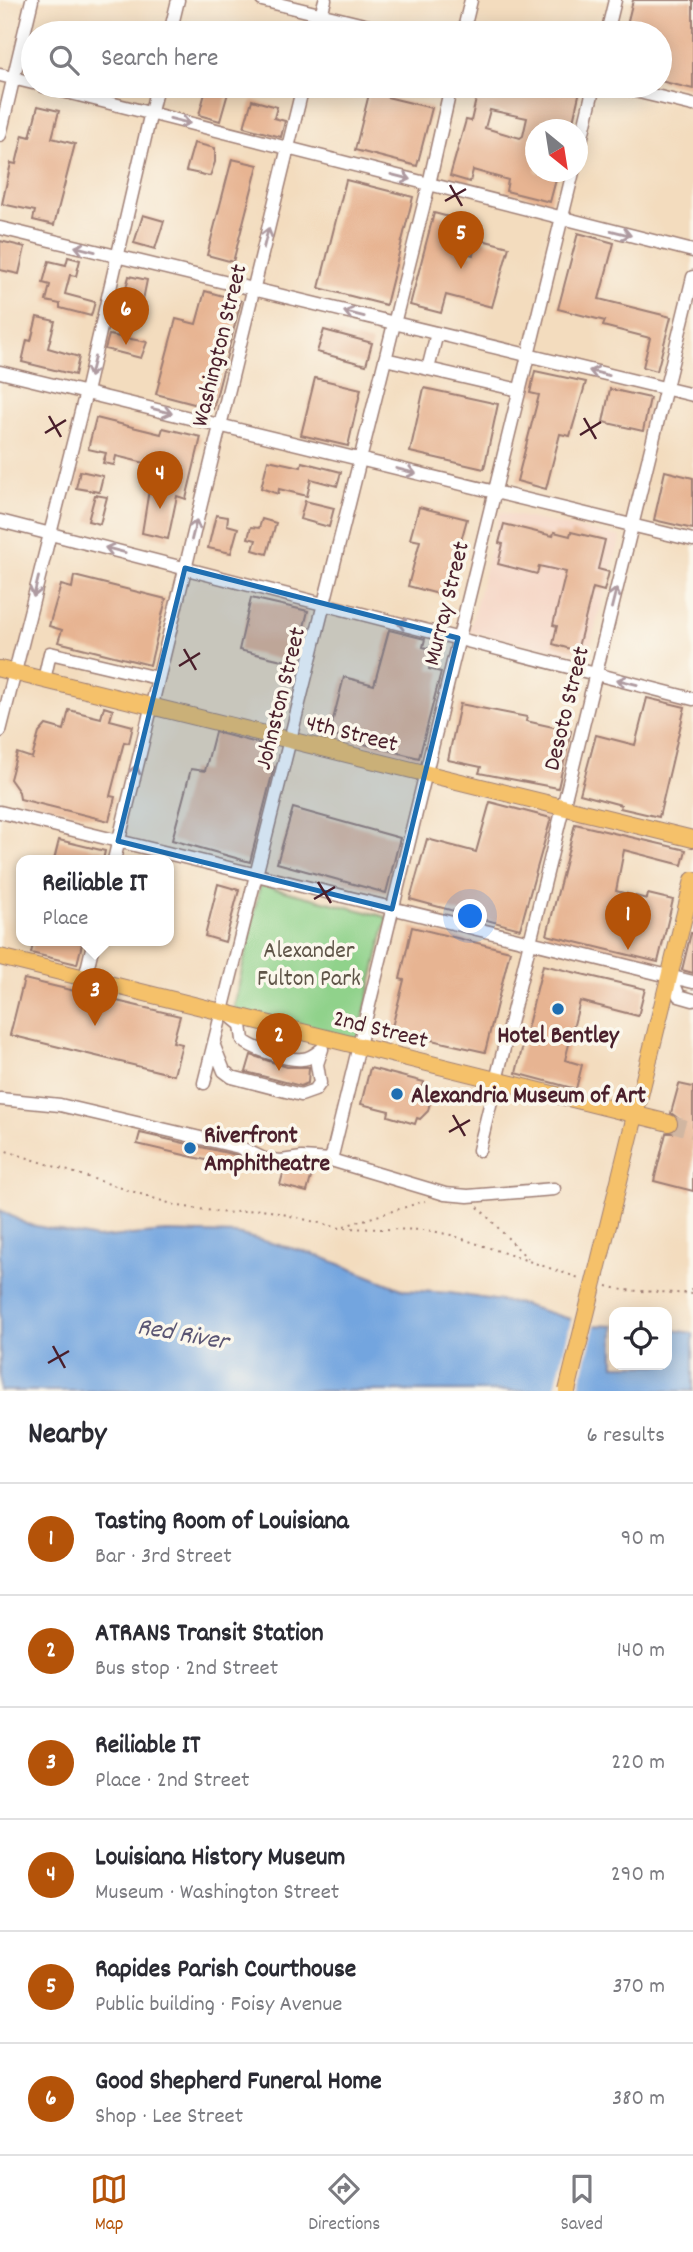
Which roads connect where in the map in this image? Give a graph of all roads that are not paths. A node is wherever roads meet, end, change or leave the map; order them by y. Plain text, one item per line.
1 (32, 0) edge
2 (178, 0) edge
3 (262, 0) edge
4 (324, 0) edge
5 (471, 0) edge
6 (615, 0) edge
7 (321, 14) junction
8 (27, 21) edge
9 (173, 21) edge
10 (319, 21) edge
11 (349, 21) edge
12 (466, 21) edge
13 (610, 21) edge
14 (21, 45) edge
15 (0, 75) edge
16 (13, 78) junction
17 (21, 80) edge
18 (91, 98) edge
19 (155, 98) edge
20 (300, 98) edge
21 (448, 98) edge
22 (591, 98) edge
23 (664, 98) edge
24 (693, 105) edge
25 (151, 113) junction
26 (586, 119) edge
27 (0, 135) edge
28 (288, 148) junction
29 (571, 182) edge
30 (429, 184) junction
31 (562, 218) junction
32 (0, 228) edge
33 (693, 251) edge
34 (118, 257) junction
35 (693, 277) edge
36 (254, 289) junction
37 (394, 323) junction
38 (437, 334) junction
39 (528, 355) junction
40 (385, 359) junction
41 (428, 369) junction
42 (0, 372) edge
43 (666, 389) junction
44 (519, 390) junction
45 (86, 393) junction
46 (693, 395) edge
47 (220, 425) junction
48 (360, 459) junction
49 (494, 492) junction
50 (0, 521) edge
51 (632, 526) junction
52 (50, 533) junction
53 (693, 540) edge
54 (185, 568) junction
55 (324, 604) junction
56 (458, 638) junction
57 (7, 671) edge
58 (596, 674) junction
59 (157, 678) junction
60 (44, 680) junction
61 (693, 699) edge
62 (151, 706) junction
63 (0, 731) edge
64 (290, 740) junction
65 (425, 773) junction
66 (563, 807) junction
67 (0, 812) edge
68 (693, 839) edge
69 (118, 841) junction
70 (115, 855) edge
71 (256, 875) junction
72 (693, 880) edge
73 (392, 909) junction
74 (530, 942) junction
75 (93, 946) edge
76 (0, 957) edge
77 (671, 977) junction
78 (85, 978) junction
79 (693, 982) edge
80 (693, 1000) edge
81 (222, 1012) junction
82 (328, 1044) junction
83 (358, 1045) junction
84 (214, 1046) junction
85 (496, 1079) junction
86 (204, 1083) dead end
87 (0, 1099) edge
88 (636, 1114) junction
89 (669, 1123) tunnel mouth
90 (479, 1150) dead end
91 (331, 1160) junction
92 (554, 1189) dead end
93 (567, 1391) edge

1 - 8 street
2 - 9 street
3 - 7 street
4 - 7 street
5 - 12 street
6 - 13 street
7 - 10 street
7 - 11 street
14 - 16 street
15 - 16 street
16 - 17 street
16 - 27 street
18 - 25 street
19 - 25 street
20 - 28 street, Washington Street
21 - 30 street
22 - 26 street
23 - 24 street
25 -> 28 street
25 - 34 street
28 -> 30 street
36 -> 28 street, Washington Street
29 - 31 street, Murray Street
30 - 31 street
30 - 37 street, Johnston Street
31 -> 33 street
31 - 39 street, Murray Street
34 -> 32 street
34 - 36 street
34 -> 45 street
35 - 43 street, Desoto Street
37 -> 36 street
36 - 47 street, Washington Street
37 - 38 street
37 - 40 street, Johnston Street
38 - 39 street
38 - 41 street
43 -> 39 street
39 - 44 street, Murray Street
40 - 41 street
40 - 48 street, Johnston Street
41 - 44 street
42 - 45 street
43 - 46 street
43 - 51 street, Desoto Street
44 - 49 street, Murray Street
45 -> 47 street
45 - 52 street
47 - 48 street
54 -> 47 street, Washington Street
48 -> 49 street
48 - 55 street, Johnston Street
49 - 51 street
49 - 56 street, Murray Street
50 - 52 street
51 - 53 street
58 -> 51 street, Desoto Street
54 -> 52 street
52 -> 57 street
54 - 55 street
54 - 59 street, Washington Street
56 -> 55 street
55 - 64 street, Johnston Street
56 - 58 street
56 - 65 street, Murray Street
57 - 60 main road, 4th Street
57 - 63 street
61 -> 58 street
58 - 66 street, Desoto Street
59 - 60 street
59 - 62 street, Washington Street
60 - 62 main road, 4th Street
62 - 64 main road, 4th Street
69 -> 62 street, Washington Street
64 - 65 main road, 4th Street
64 - 71 street, Johnston Street
65 - 66 main road, 4th Street
65 - 73 street, Murray Street
66 - 68 main road, 4th Street
66 - 74 street, Desoto Street
67 - 69 street
69 - 70 street, Washington Street
69 - 71 street
71 - 73 street
71 - 81 street, Johnston Street
72 - 77 main road
73 - 74 street
73 - 83 street, Murray Street
74 - 77 street
74 - 85 street, Desoto Street
75 - 78 street
76 - 78 main road, 2nd Street
77 - 79 street
77 - 80 street
77 - 88 main road
78 - 81 main road, 2nd Street
81 - 82 main road, 2nd Street
81 - 82 street
81 - 84 street, Johnston Street
82 - 83 main road, 2nd Street
82 - 84 street
83 - 85 main road, 2nd Street
83 - 91 street, Murray Street
84 - 86 street, Johnston Street
85 - 88 main road, 2nd Street
85 - 90 street, Desoto Street
87 - 91 street
88 - 89 main road, 2nd Street
88 - 93 main road, bridge
91 - 92 street

